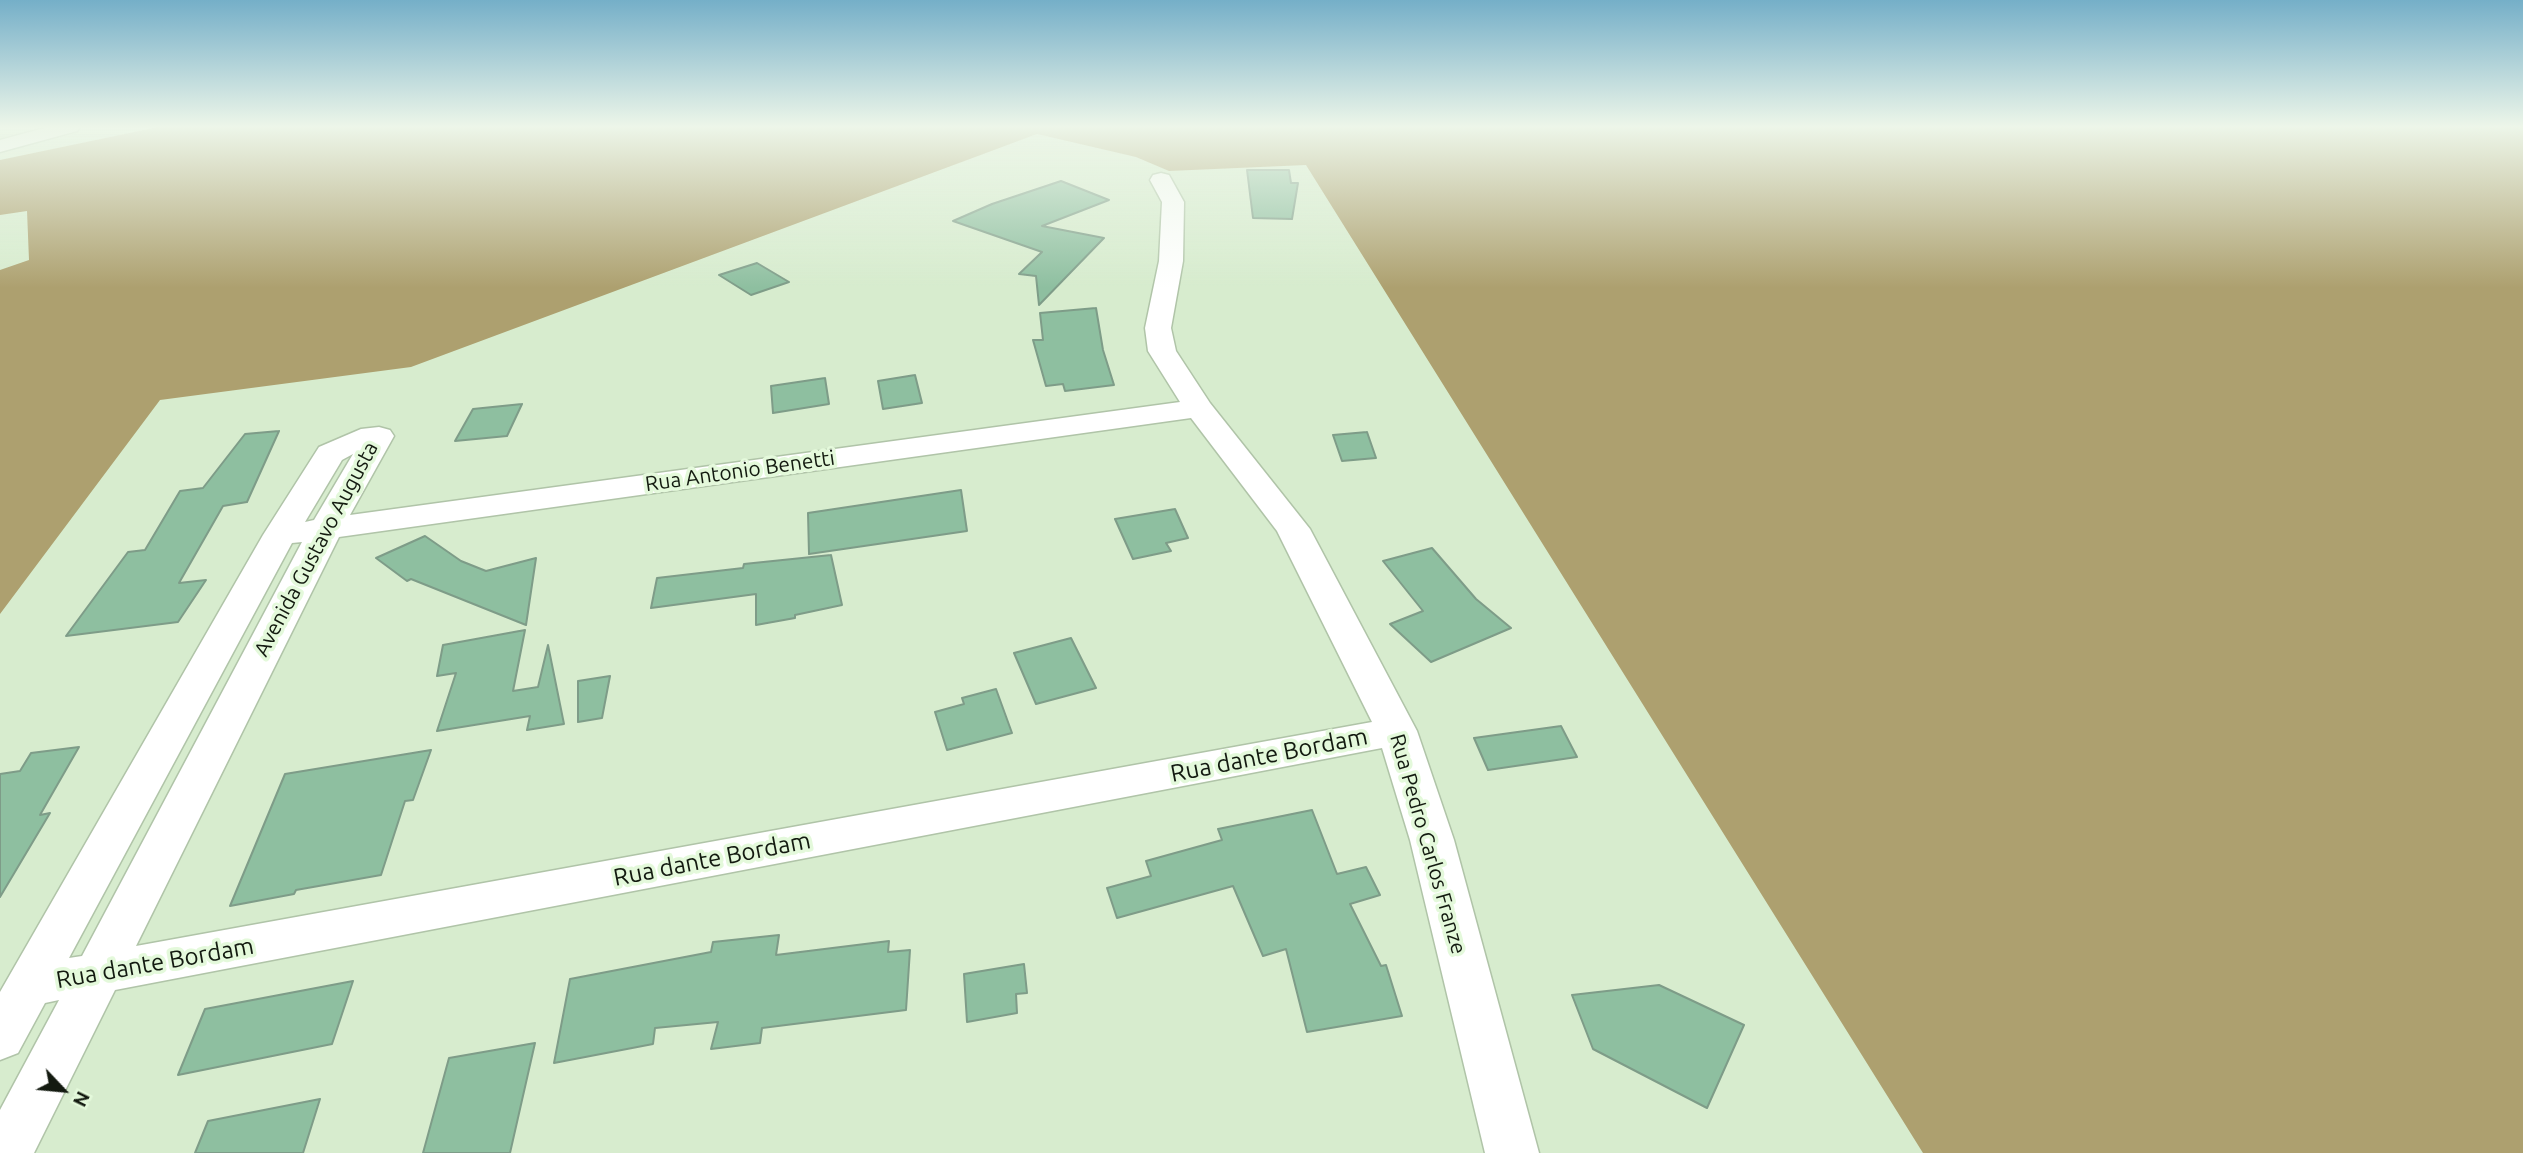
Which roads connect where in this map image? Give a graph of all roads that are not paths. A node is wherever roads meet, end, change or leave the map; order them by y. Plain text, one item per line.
1 (1161, 180) dead end
2 (1199, 408) junction
3 (327, 529) junction
4 (280, 535) junction
5 (1397, 731) junction
6 (96, 974) junction
7 (27, 986) junction
8 (0, 1038) edge
9 (6, 1153) edge
10 (1512, 1153) edge

1 - 2 street, Rua Pedro Carlos Franze
2 - 3 street, Rua Antonio Benetti
2 - 5 street, Rua Pedro Carlos Franze
3 - 4 street, Rua Antonio Benetti
3 - 4 street, Avenida Gustavo Augusta
3 - 6 street, Avenida Gustavo Augusta
4 - 7 street, Avenida Gustavo Augusta
5 - 6 street, Rua dante Bordam
5 - 10 street, Rua Pedro Carlos Franze
6 - 7 street, Rua dante Bordam
6 - 9 street, Avenida Gustavo Augusta
7 - 8 street, Avenida Gustavo Augusta

